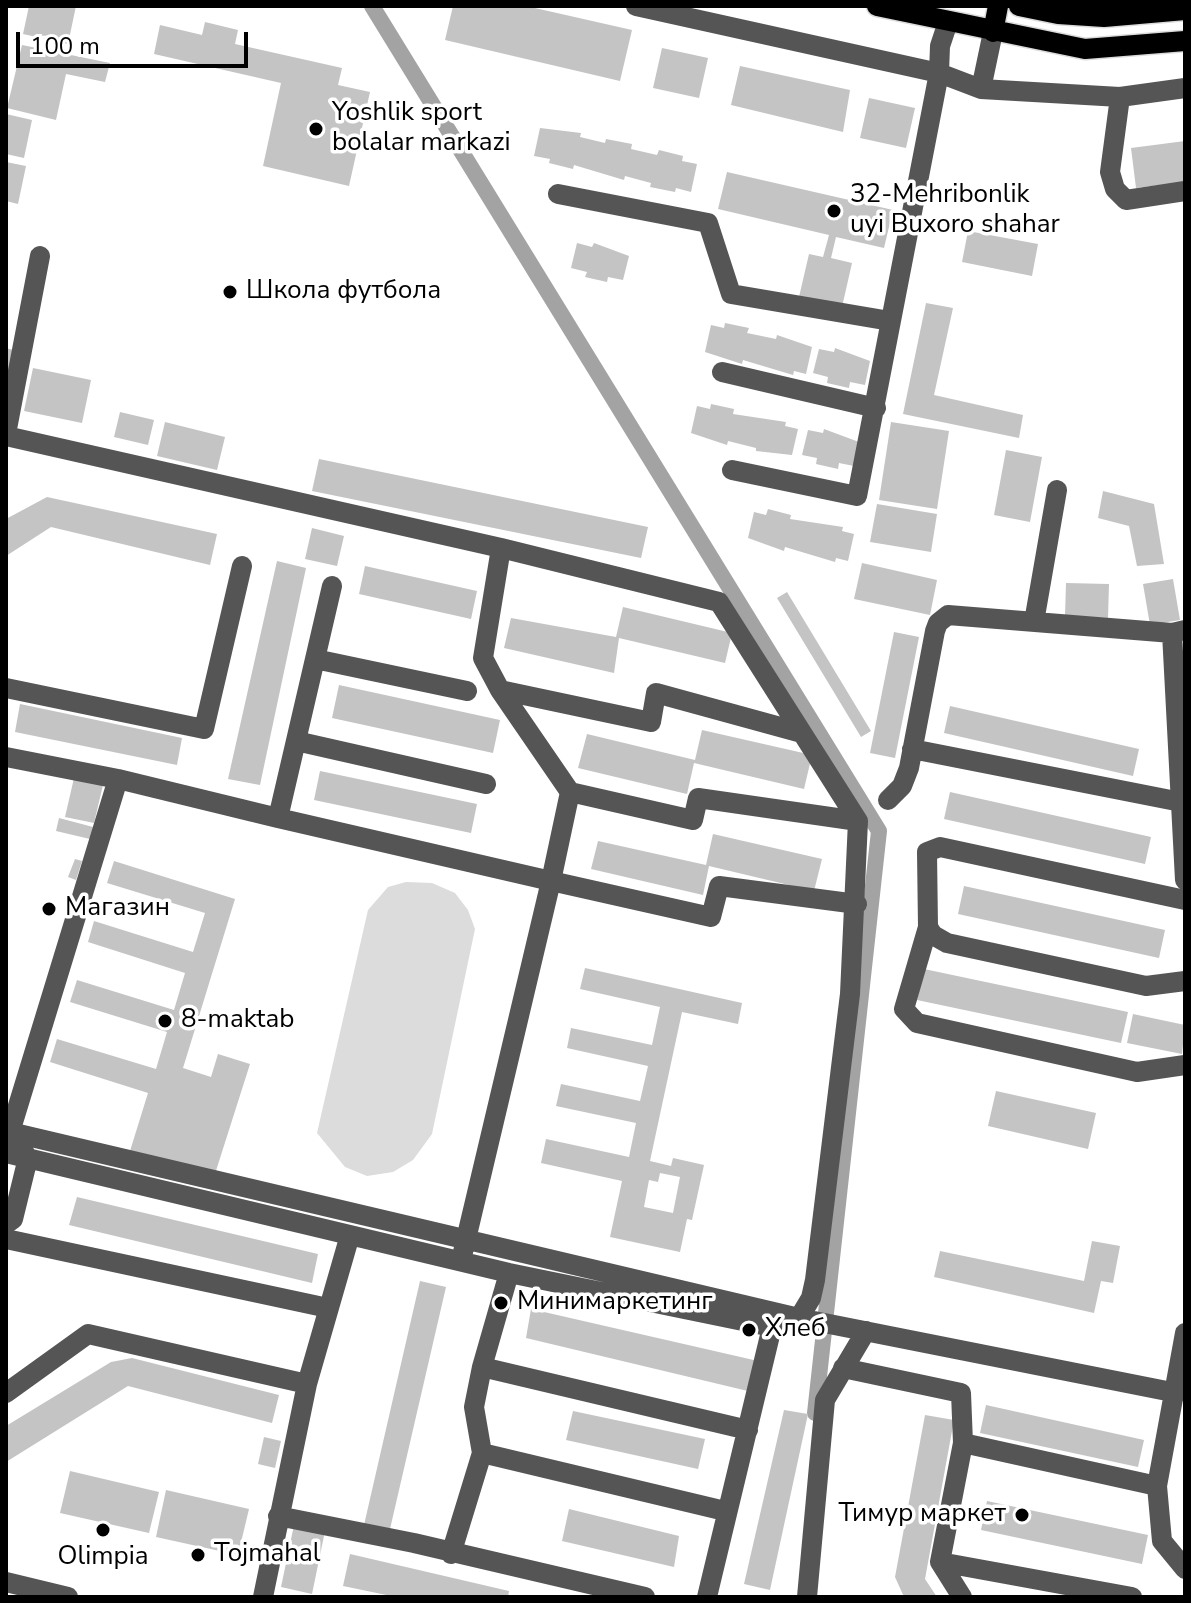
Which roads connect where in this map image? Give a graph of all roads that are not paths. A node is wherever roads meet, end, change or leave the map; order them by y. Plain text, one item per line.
1 (636, 6) edge
2 (877, 6) edge
3 (998, 6) edge
4 (1019, 6) edge
5 (1185, 10) edge
6 (948, 22) junction
7 (993, 32) junction
8 (1185, 41) edge
9 (939, 73) junction
10 (1185, 88) edge
11 (981, 89) junction
12 (1120, 97) junction
13 (1185, 191) edge
14 (558, 194) dead end
15 (40, 256) dead end
16 (890, 321) junction
17 (722, 372) dead end
18 (876, 408) junction
19 (6, 435) edge
20 (732, 470) dead end
21 (1057, 490) dead end
22 (501, 548) junction
23 (242, 566) dead end
24 (332, 586) dead end
25 (1034, 622) junction
26 (1179, 632) edge
27 (315, 659) junction
28 (6, 688) edge
29 (500, 690) junction
30 (467, 691) dead end
31 (802, 733) junction
32 (296, 741) junction
33 (912, 749) junction
34 (6, 757) edge
35 (118, 779) junction
36 (486, 784) dead end
37 (570, 792) junction
38 (888, 800) dead end
39 (1181, 802) junction
40 (278, 818) junction
41 (858, 821) junction
42 (1185, 880) edge
43 (551, 881) junction
44 (1185, 900) edge
45 (857, 904) junction
46 (928, 927) junction
47 (1185, 981) edge
48 (1185, 1065) edge
49 (7, 1139) edge
50 (28, 1158) junction
51 (6, 1224) edge
52 (350, 1235) junction
53 (6, 1239) edge
54 (463, 1250) junction
55 (509, 1273) junction
56 (328, 1308) junction
57 (808, 1320) junction
58 (772, 1327) junction
59 (866, 1331) junction
60 (1185, 1333) edge
61 (482, 1367) junction
62 (843, 1368) junction
63 (307, 1384) junction
64 (6, 1393) edge
65 (1177, 1393) junction
66 (748, 1430) junction
67 (963, 1443) junction
68 (482, 1453) junction
69 (1157, 1486) junction
70 (725, 1511) junction
71 (278, 1516) junction
72 (451, 1554) junction
73 (940, 1562) junction
74 (1185, 1569) edge
75 (6, 1582) edge
76 (68, 1597) edge
77 (263, 1597) edge
78 (645, 1597) edge
79 (707, 1597) edge
80 (807, 1597) edge
81 (962, 1597) edge
82 (1132, 1597) edge

1 - 9 street
2 - 6 main road
3 - 7 main road
4 - 5 main road
6 - 7 main road
6 - 9 street
7 - 8 main road
7 - 11 street
9 - 11 street
9 - 16 street
10 - 12 street
11 - 12 street
12 - 13 street
14 - 16 street
15 - 19 street
16 - 18 street
17 - 18 street
18 - 20 street
19 - 22 street
21 - 25 street
22 - 29 street
22 - 31 street
23 - 28 street
24 - 27 street
25 - 26 street
25 - 33 street
26 - 39 street
27 - 30 street
27 - 32 street
29 - 31 street
29 - 37 street
31 - 41 street
32 - 36 street
32 - 40 street
33 - 38 street
33 - 39 street
34 - 35 street
35 - 40 street
35 - 49 street
37 - 41 street
37 - 43 street
39 - 42 street
40 - 43 street
41 - 45 street
43 - 45 street
43 - 54 street
44 - 46 street
45 - 57 street
46 - 47 street
46 - 48 street
49 - 50 street
49 - 54 street
50 - 51 street
50 - 52 street
52 - 54 street
52 - 56 street
53 - 56 street
54 - 55 street
54 - 57 street
55 - 58 street
55 - 61 street
56 - 63 street
57 - 58 street
57 - 59 street
58 - 66 street
59 - 62 street
59 - 65 street
60 - 65 street
61 - 66 street
61 - 68 street
62 - 67 street
62 - 80 street
63 - 64 street
63 - 71 street
65 - 69 street
66 - 70 street
67 - 69 street
67 - 73 street
68 - 70 street
68 - 72 street
69 - 74 street
70 - 79 street
71 - 72 street
71 - 77 street
72 - 78 street
73 - 81 street
73 - 82 street
75 - 76 street

